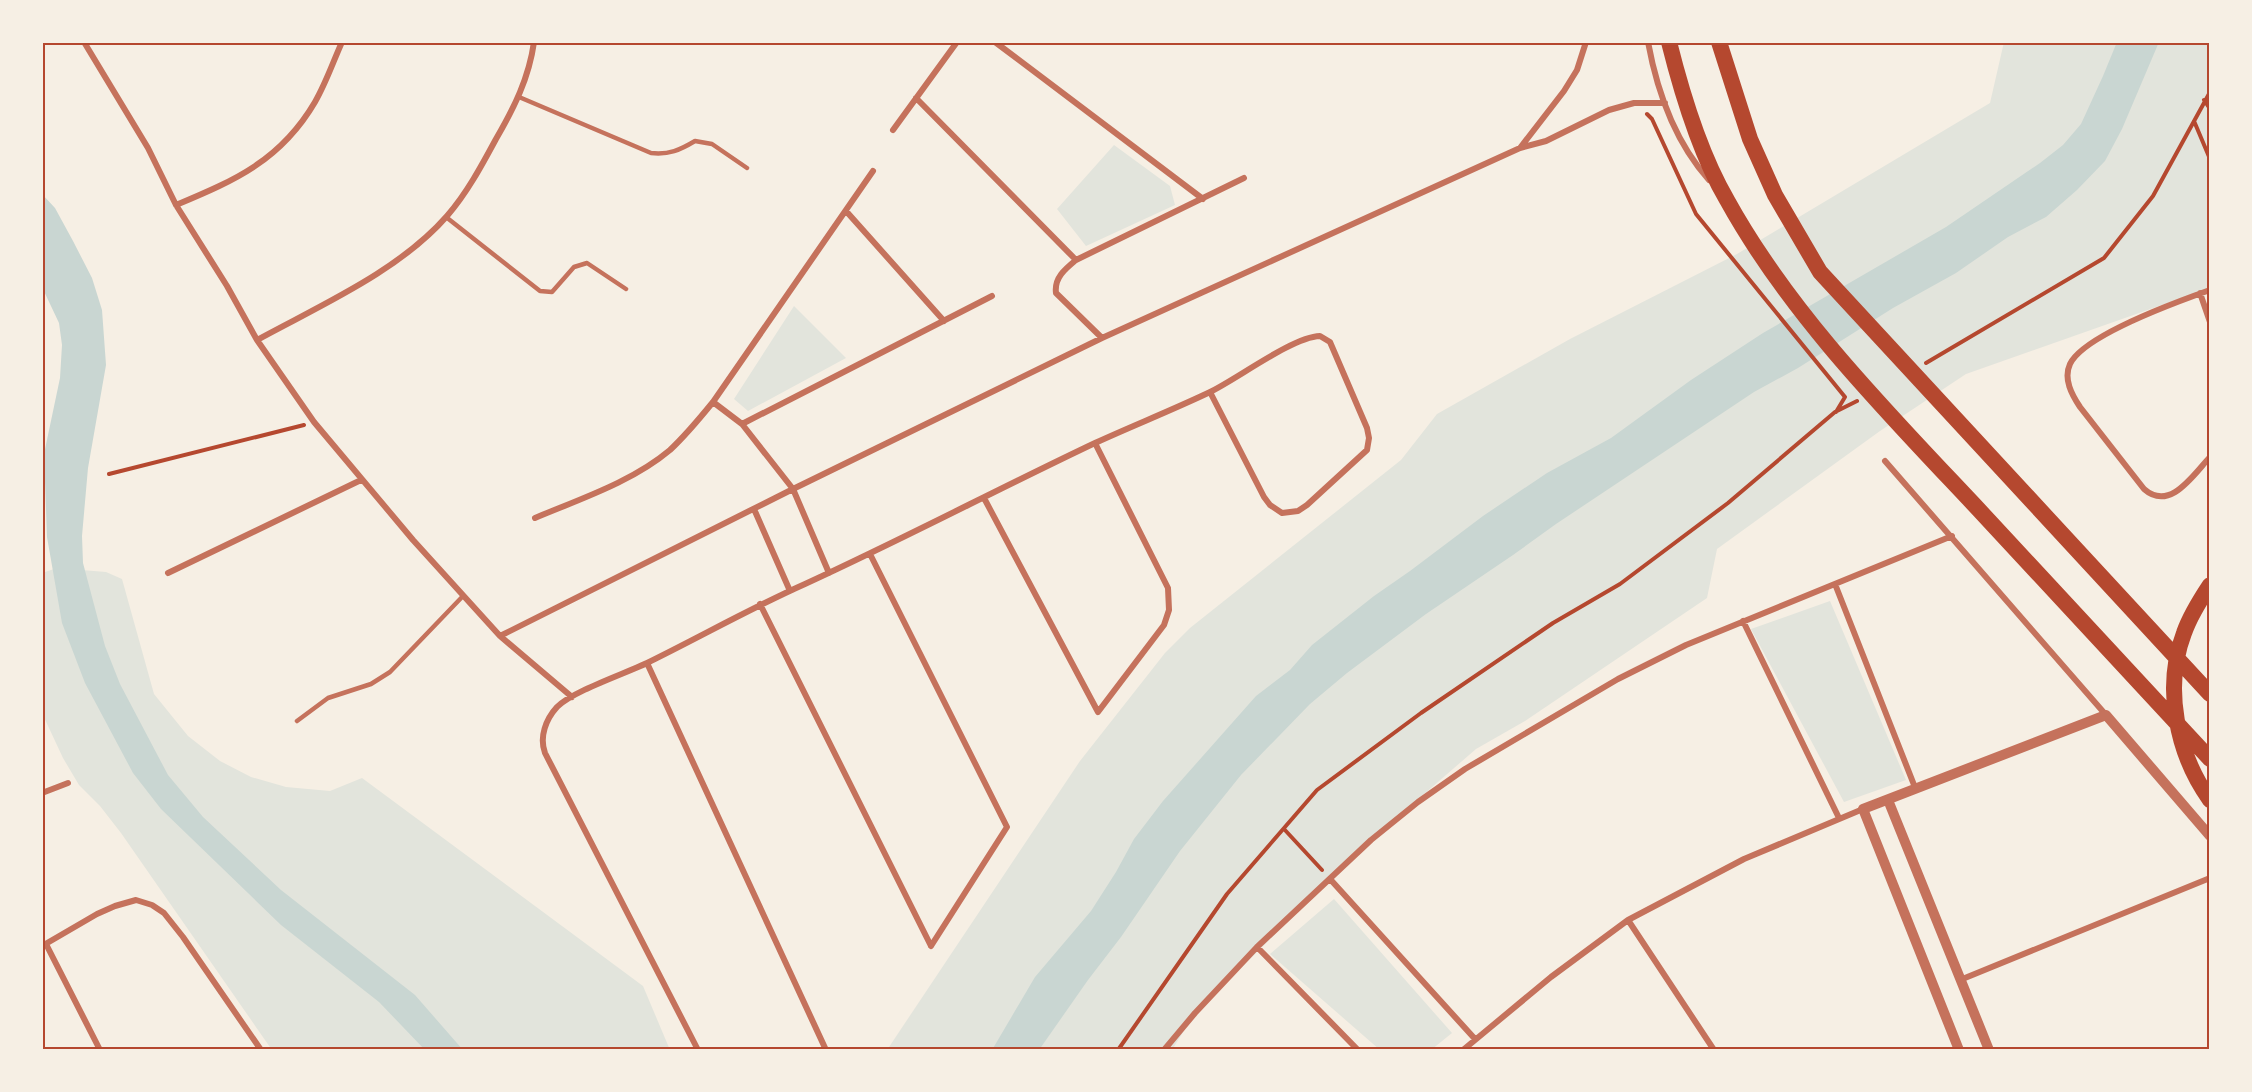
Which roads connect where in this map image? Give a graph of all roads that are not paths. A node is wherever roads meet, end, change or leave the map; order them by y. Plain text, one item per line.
1 (84, 42) edge
2 (342, 42) edge
3 (534, 42) edge
4 (957, 42) edge
5 (995, 42) edge
6 (1586, 42) edge
7 (1648, 42) edge
8 (1669, 42) edge
9 (1719, 42) edge
10 (519, 97) junction
11 (916, 98) junction
12 (1665, 103) junction
13 (893, 130) dead end
14 (1520, 148) junction
15 (747, 168) dead end
16 (873, 171) dead end
17 (1244, 178) dead end
18 (1725, 198) junction
19 (1203, 199) junction
20 (176, 206) junction
21 (846, 211) junction
22 (446, 217) junction
23 (1076, 260) junction
24 (626, 289) dead end
25 (2210, 290) edge
26 (2200, 293) junction
27 (992, 296) dead end
28 (944, 321) junction
29 (2210, 322) edge
30 (1102, 338) junction
31 (257, 340) junction
32 (1210, 392) junction
33 (713, 402) junction
34 (742, 424) junction
35 (1095, 443) junction
36 (2210, 456) edge
37 (1885, 461) dead end
38 (361, 480) junction
39 (794, 489) junction
40 (984, 498) junction
41 (754, 509) junction
42 (535, 518) dead end
43 (1952, 536) junction
44 (870, 554) junction
45 (168, 573) dead end
46 (829, 573) junction
47 (1836, 584) junction
48 (2210, 585) edge
49 (790, 591) junction
50 (463, 596) junction
51 (760, 604) junction
52 (1743, 621) junction
53 (500, 636) junction
54 (647, 663) junction
55 (2210, 694) edge
56 (572, 697) junction
57 (2106, 716) junction
58 (297, 721) dead end
59 (2210, 759) edge
60 (68, 783) dead end
61 (1916, 790) junction
62 (42, 793) edge
63 (1888, 800) junction
64 (2210, 800) edge
65 (1863, 809) junction
66 (1839, 818) junction
67 (2210, 836) edge
68 (2210, 878) edge
69 (1330, 879) junction
70 (1628, 920) junction
71 (44, 945) edge
72 (1257, 947) junction
73 (1960, 980) junction
74 (1475, 1039) junction
75 (100, 1050) edge
76 (261, 1050) edge
77 (698, 1050) edge
78 (826, 1050) edge
79 (1164, 1050) edge
80 (1358, 1050) edge
81 (1463, 1050) edge
82 (1714, 1050) edge
83 (1959, 1050) edge
84 (1989, 1050) edge

1 - 20 street
2 - 20 street
3 - 10 street
4 - 11 street
5 - 19 street
6 - 14 street
7 - 12 street
8 - 18 highway
9 - 55 highway
10 - 15 lane
10 - 22 street
11 - 13 street
11 - 23 street
12 - 14 street
12 - 18 street
14 - 30 street
16 - 21 street
17 - 19 street
18 - 59 highway
19 - 23 street
20 - 31 street
21 - 28 street
21 - 33 street
22 - 24 lane
22 - 31 street
23 - 30 street
25 - 26 street
26 - 29 street
26 - 36 street
27 - 28 street
28 - 34 street
30 - 39 street
31 - 38 street
32 - 32 street
32 - 35 street
33 - 34 street
33 - 42 street
34 - 39 street
35 - 40 street
35 - 40 street
37 - 43 street
38 - 45 street
38 - 50 street
39 - 41 street
39 - 46 street
40 - 44 street
41 - 49 street
41 - 53 street
43 - 47 street
43 - 57 street
44 - 46 street
44 - 51 street
46 - 49 street
47 - 52 street
47 - 61 street
48 - 64 highway
49 - 51 street
50 - 53 street
50 - 58 lane
51 - 54 street
52 - 66 street
52 - 69 street
53 - 56 street
54 - 56 street
54 - 78 street
56 - 77 street
57 - 61 street
57 - 67 street
60 - 62 street
61 - 63 street
63 - 65 street
63 - 73 street
65 - 66 street
65 - 83 street
66 - 70 street
68 - 73 street
69 - 72 street
69 - 74 street
70 - 74 street
70 - 82 street
71 - 75 street
71 - 76 street
72 - 79 street
72 - 80 street
73 - 84 street
74 - 81 street

